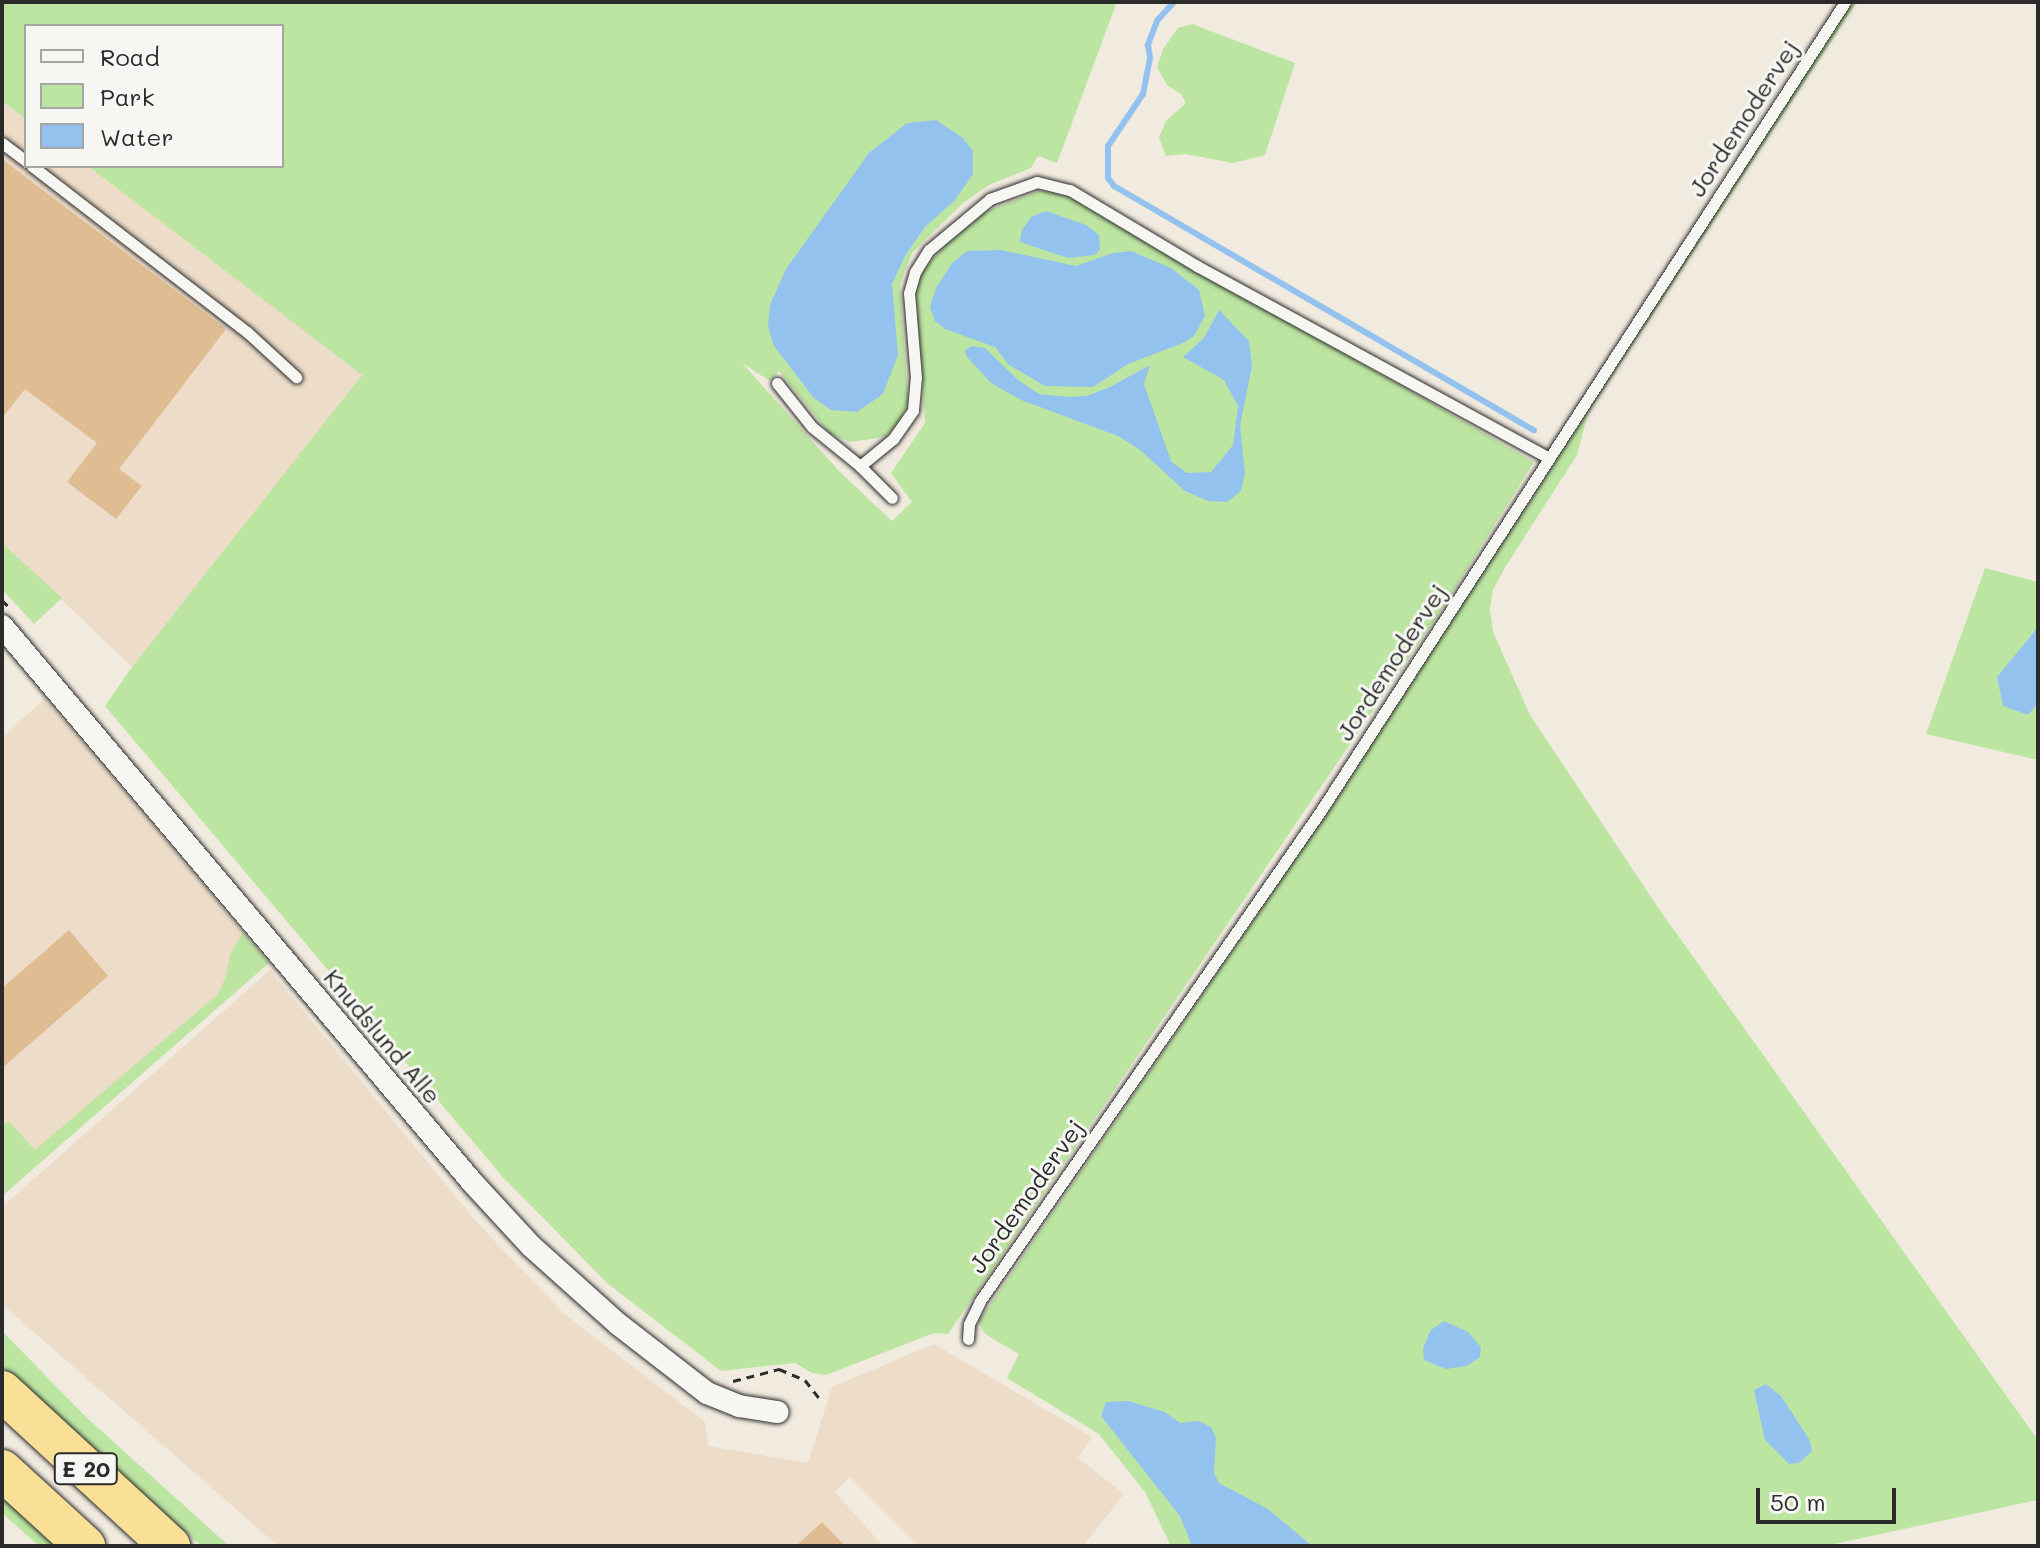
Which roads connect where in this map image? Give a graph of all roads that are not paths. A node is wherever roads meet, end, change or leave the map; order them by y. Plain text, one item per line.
1 (1845, 2) edge
2 (2, 143) edge
3 (24, 160) edge
4 (35, 168) edge
5 (296, 377) dead end
6 (777, 383) dead end
7 (1549, 458) junction
8 (860, 466) junction
9 (892, 498) dead end
10 (6, 618) edge
11 (968, 1339) dead end
12 (2, 1391) edge
13 (778, 1412) dead end
14 (2, 1470) edge
15 (85, 1546) edge
16 (170, 1546) edge

1 - 7 lane, Jordemodervej
2 - 3 lane
4 - 5 lane
6 - 8 lane
7 - 8 lane
7 - 11 lane, Jordemodervej
8 - 9 lane
10 - 13 street, Knudslund Alle
12 - 16 highway, E 20
14 - 15 highway, E 20

